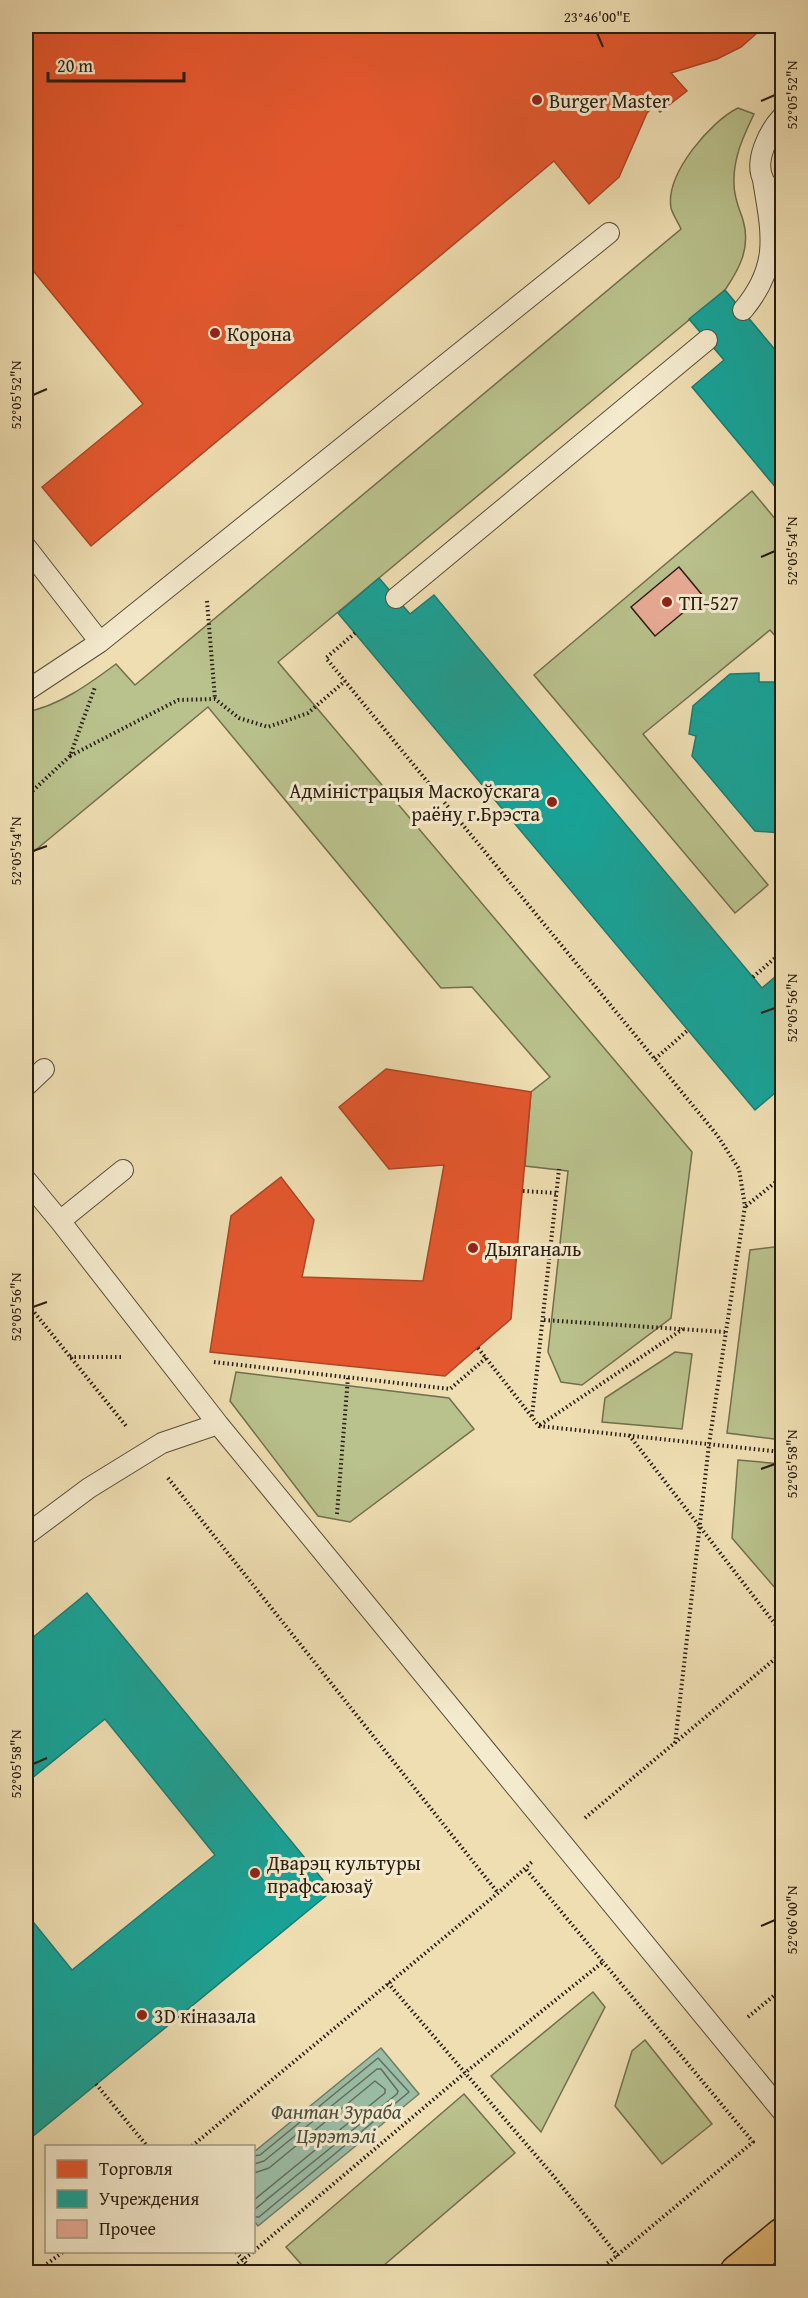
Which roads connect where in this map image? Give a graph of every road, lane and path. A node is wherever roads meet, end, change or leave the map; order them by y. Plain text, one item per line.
1 (783, 117) edge
2 (763, 180) junction
3 (783, 203) edge
4 (609, 233) dead end
5 (743, 310) dead end
6 (707, 340) dead end
7 (26, 547) edge
8 (204, 559) junction
9 (396, 598) dead end
10 (116, 629) junction
11 (355, 633) dead end
12 (100, 642) junction
13 (345, 681) junction
14 (26, 691) edge
15 (215, 699) junction
16 (70, 756) junction
17 (26, 797) edge
18 (783, 952) edge
19 (753, 977) dead end
20 (688, 1030) dead end
21 (655, 1059) junction
22 (44, 1069) dead end
23 (26, 1086) edge
24 (559, 1169) dead end
25 (123, 1170) dead end
26 (783, 1177) edge
27 (26, 1180) edge
28 (523, 1191) dead end
29 (556, 1193) junction
30 (745, 1206) junction
31 (60, 1221) junction
32 (26, 1302) edge
33 (544, 1320) junction
34 (684, 1329) junction
35 (725, 1332) junction
36 (478, 1348) dead end
37 (69, 1357) dead end
38 (486, 1359) junction
39 (226, 1363) dead end
40 (348, 1377) junction
41 (532, 1417) junction
42 (219, 1424) junction
43 (539, 1426) junction
44 (629, 1436) junction
45 (709, 1444) junction
46 (783, 1452) edge
47 (179, 1492) dead end
48 (336, 1519) dead end
49 (701, 1526) junction
50 (26, 1535) edge
51 (783, 1633) edge
52 (783, 1653) edge
53 (675, 1744) junction
54 (559, 1840) junction
55 (525, 1868) junction
56 (498, 1893) junction
57 (603, 1962) junction
58 (388, 1983) junction
59 (783, 1989) edge
60 (741, 2022) dead end
61 (466, 2072) junction
62 (96, 2084) dead end
63 (783, 2111) edge
64 (146, 2145) edge
65 (193, 2145) edge
66 (783, 2235) edge
67 (255, 2249) edge
68 (62, 2253) edge
69 (237, 2253) edge
70 (251, 2253) edge
71 (618, 2256) junction
72 (243, 2260) junction
73 (36, 2272) edge
74 (227, 2272) edge
75 (254, 2272) edge
76 (597, 2272) edge
77 (737, 2272) edge

1 - 2 lane
2 - 3 lane
2 - 5 lane
4 - 8 lane
6 - 9 lane
7 - 12 lane
8 - 10 lane
8 - 15 path
10 - 12 lane
10 - 16 path
11 - 13 path
12 - 14 lane
13 - 15 path
13 - 21 path
15 - 16 path
16 - 17 path
18 - 19 path
20 - 21 path
21 - 30 path
22 - 23 lane
24 - 29 path
25 - 31 lane
26 - 30 path
27 - 31 lane
28 - 29 path
29 - 33 path
30 - 35 path
31 - 42 lane
32 - 37 path
33 - 34 path
33 - 41 path
34 - 35 path
34 - 43 path
35 - 45 path
36 - 38 path
38 - 40 path
38 - 41 path
39 - 40 path
40 - 48 path
41 - 43 path
42 - 50 lane
42 - 54 lane
43 - 44 path
44 - 45 path
44 - 49 path
45 - 46 path
45 - 49 path
47 - 56 path
49 - 51 path
49 - 53 path
52 - 53 path
53 - 54 path
54 - 55 path
54 - 63 lane
55 - 56 path
55 - 57 path
56 - 58 path
57 - 61 path
57 - 71 path
58 - 61 path
58 - 65 path
59 - 60 path
61 - 67 path
61 - 71 path
62 - 64 path
66 - 77 highway
68 - 73 path
69 - 72 path
70 - 72 path
71 - 76 path
72 - 74 path
72 - 75 path

